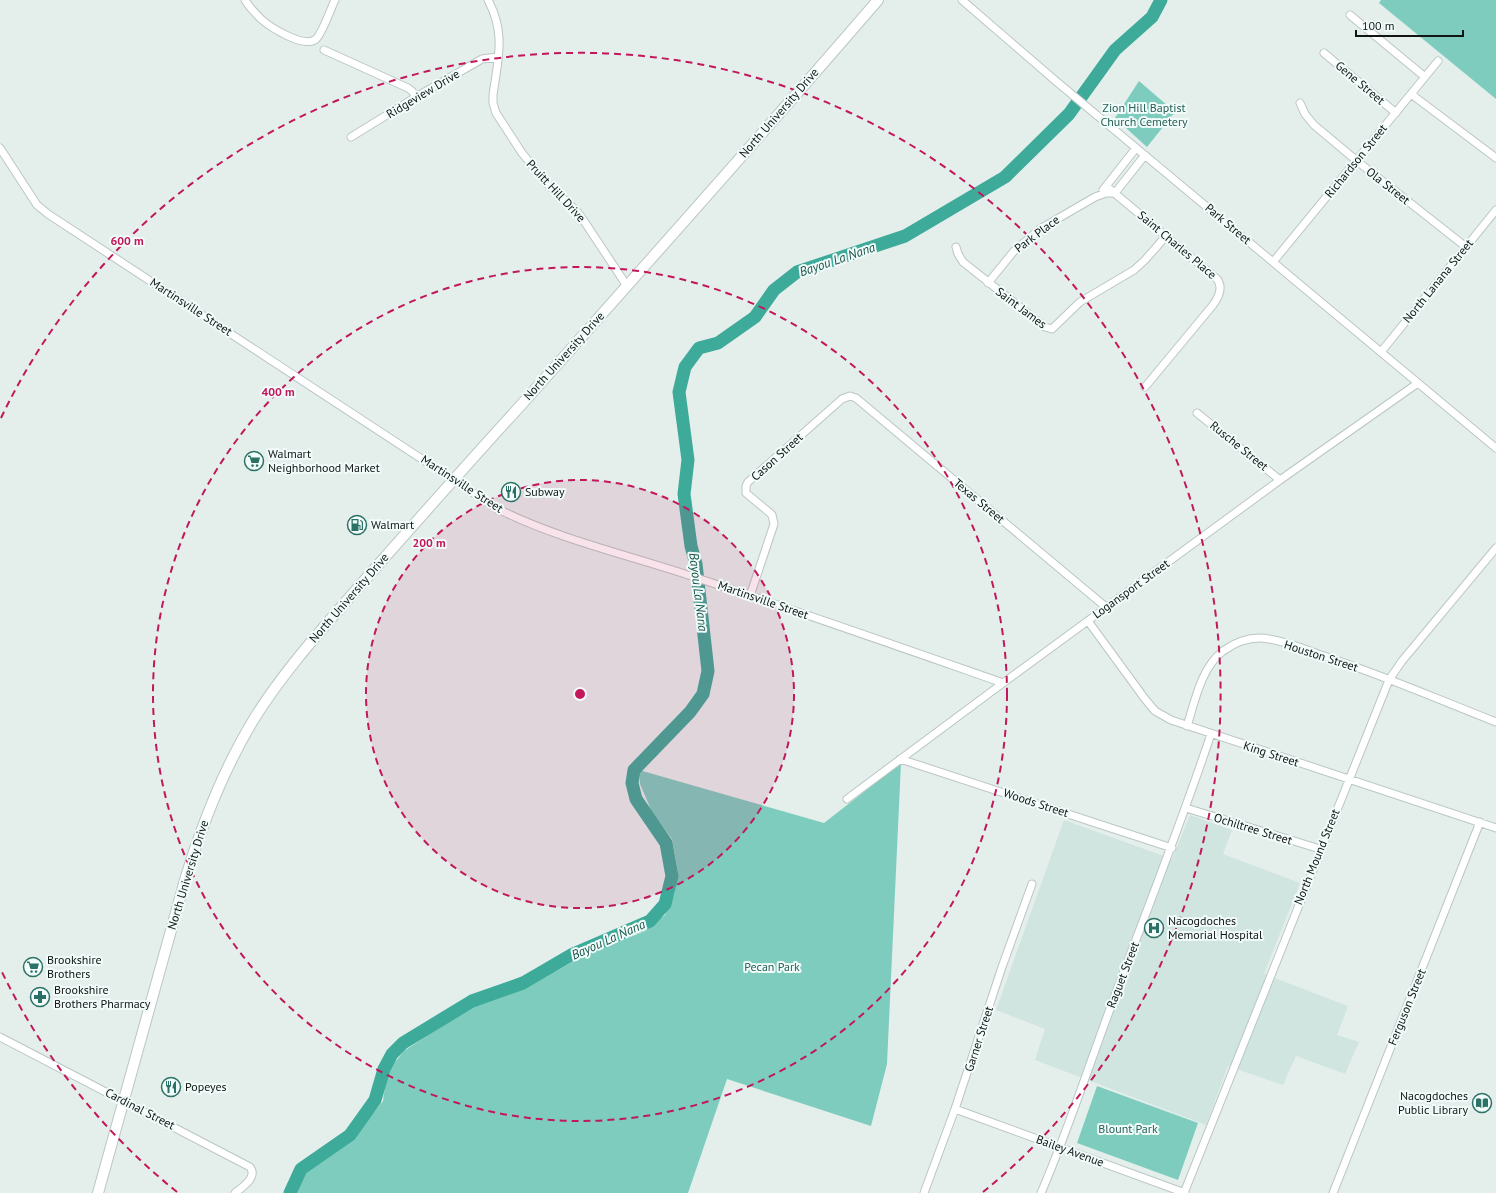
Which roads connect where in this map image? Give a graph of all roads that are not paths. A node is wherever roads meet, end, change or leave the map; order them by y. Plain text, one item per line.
1 (245, 0) edge
2 (335, 0) edge
3 (488, 0) edge
4 (878, 0) edge
5 (962, 0) edge
6 (1350, 16) dead end
7 (324, 50) dead end
8 (1324, 53) dead end
9 (498, 57) junction
10 (1438, 61) dead end
11 (1425, 77) junction
12 (1411, 94) junction
13 (416, 97) junction
14 (1300, 103) dead end
15 (1396, 113) junction
16 (351, 137) dead end
17 (0, 148) edge
18 (1136, 148) junction
19 (1145, 155) junction
20 (1496, 158) edge
21 (1357, 161) junction
22 (1106, 186) junction
23 (1115, 193) junction
24 (1095, 197) junction
25 (1496, 210) edge
26 (1166, 236) junction
27 (956, 246) dead end
28 (1466, 247) junction
29 (1273, 262) junction
30 (988, 283) junction
31 (627, 286) junction
32 (1381, 352) junction
33 (1418, 383) junction
34 (1145, 387) dead end
35 (850, 396) joint
36 (1197, 413) dead end
37 (1496, 448) edge
38 (453, 480) junction
39 (1280, 480) junction
40 (1496, 548) edge
41 (750, 596) junction
42 (1107, 608) junction
43 (1088, 621) junction
44 (1389, 680) junction
45 (1003, 682) junction
46 (1496, 722) edge
47 (1187, 726) junction
48 (1211, 734) junction
49 (900, 758) junction
50 (1348, 779) junction
51 (847, 799) dead end
52 (1186, 808) junction
53 (1480, 822) junction
54 (1496, 828) edge
55 (1172, 848) junction
56 (1320, 849) junction
57 (1032, 884) dead end
58 (0, 1037) edge
59 (123, 1100) junction
60 (956, 1109) junction
61 (1060, 1148) junction
62 (98, 1193) edge
63 (235, 1193) edge
64 (924, 1193) edge
65 (1040, 1193) edge
66 (1184, 1193) edge
67 (1333, 1193) edge

1 - 2 street
3 - 9 street, Pruitt Hill Drive
4 - 31 main road, North University Drive
5 - 18 street, Park Street
6 - 11 street
7 - 13 street
8 - 15 street, Gene Street
9 - 13 street, Ridgeview Drive
9 - 31 street, Pruitt Hill Drive
10 - 11 street, Richardson Street
11 - 12 street, Richardson Street
12 - 15 street, Richardson Street
12 - 20 street
13 - 16 street, Ridgeview Drive
14 - 21 street, Ola Street
15 - 21 street, Richardson Street
17 - 38 street, Martinsville Street
18 - 19 street, Park Street
18 - 22 street, Park Place
19 - 23 street
19 - 29 street, Park Street
21 - 28 street, Ola Street
21 - 29 street, Richardson Street
22 - 23 street, Saint Charles Place
22 - 24 street, Park Place
23 - 24 street, Park Place
23 - 26 street, Saint Charles Place
24 - 30 street, Park Place
25 - 28 street, North Lanana Street
26 - 30 street, Saint James
26 - 34 street, Saint Charles Place
27 - 30 street, Saint James
28 - 32 street, North Lanana Street
29 - 32 street, Park Street
31 - 38 main road, North University Drive
32 - 33 street, Park Street
33 - 37 street, Park Street
33 - 39 street, Logansport Street
35 - 41 street, Cason Street
35 - 42 street, Texas Street
36 - 39 street, Rusche Street
38 - 41 street, Martinsville Street
38 - 59 main road, North University Drive
39 - 42 street, Logansport Street
40 - 44 street, North Mound Street
41 - 45 street, Martinsville Street
42 - 43 street, Logansport Street
43 - 45 street, Logansport Street
43 - 47 street, King Street
44 - 46 street, Houston Street
44 - 47 street, Houston Street
44 - 50 street, North Mound Street
45 - 49 street, Logansport Street
47 - 48 street, King Street
48 - 50 street, King Street
48 - 52 street, Raguet Street
49 - 51 street, Logansport Street
49 - 55 street, Woods Street
50 - 53 street, King Street
50 - 56 street, North Mound Street
52 - 55 street, Raguet Street
52 - 56 street, Ochiltree Street
53 - 54 street, King Street
53 - 67 street, Ferguson Street
55 - 61 street, Raguet Street
56 - 66 street, North Mound Street
57 - 60 street, Garner Street
58 - 59 street, Cardinal Street
59 - 62 main road, North University Drive
59 - 63 street, Cardinal Street
60 - 61 street, Bailey Avenue
60 - 64 street, Garner Street
61 - 65 street, Raguet Street
61 - 66 street, Bailey Avenue

